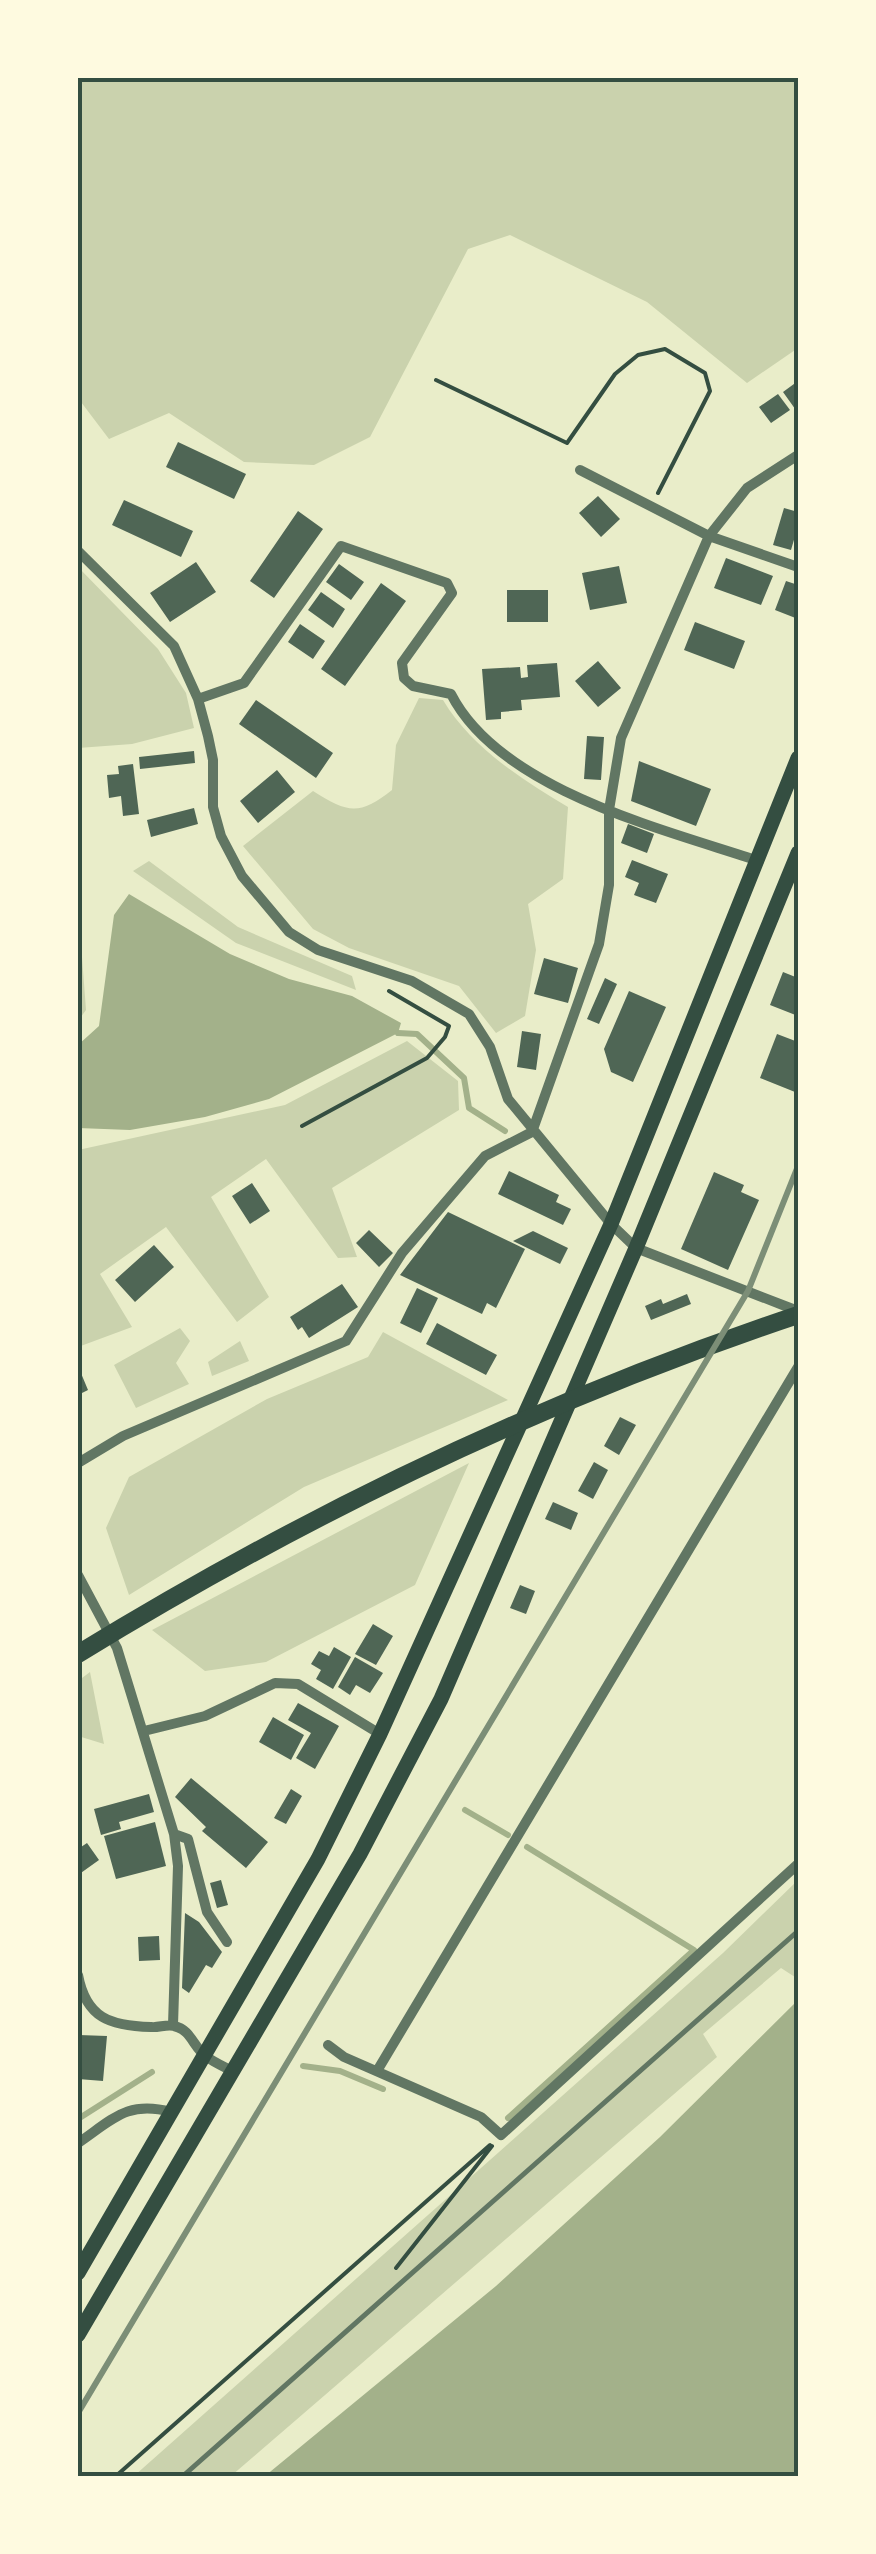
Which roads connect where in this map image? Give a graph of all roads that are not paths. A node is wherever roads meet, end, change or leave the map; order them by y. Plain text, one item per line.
1 (798, 455) edge
2 (580, 470) dead end
3 (709, 536) junction
4 (78, 551) edge
5 (798, 567) edge
6 (198, 699) junction
7 (798, 758) edge
8 (608, 810) junction
9 (798, 854) edge
10 (759, 861) junction
11 (532, 1132) junction
12 (611, 1224) junction
13 (636, 1248) junction
14 (798, 1313) edge
15 (798, 1367) edge
16 (78, 1463) edge
17 (78, 1575) edge
18 (78, 1654) edge
19 (144, 1731) junction
20 (380, 1734) junction
21 (174, 1834) junction
22 (798, 1864) edge
23 (798, 1931) edge
24 (227, 1942) dead end
25 (78, 1975) edge
26 (173, 2025) junction
27 (328, 2045) dead end
28 (203, 2056) junction
29 (377, 2071) junction
30 (234, 2072) junction
31 (171, 2112) junction
32 (78, 2143) edge
33 (78, 2273) edge
34 (78, 2335) edge
35 (184, 2476) edge

1 - 3 street
2 - 3 street
3 - 5 street
3 - 8 street
4 - 6 street
6 - 8 street
6 - 11 street
7 - 10 highway
8 - 10 street
8 - 11 street
9 - 13 highway
10 - 12 highway
11 - 12 street
11 - 16 street
12 - 13 street
12 - 20 highway
13 - 14 street
13 - 30 highway
14 - 18 highway
15 - 29 street
17 - 19 street
19 - 20 street
19 - 21 street
20 - 28 highway
21 - 24 street
21 - 26 street
22 - 29 street
23 - 35 lane
25 - 26 street
26 - 28 street
27 - 29 street
28 - 30 street
28 - 31 highway
30 - 34 highway
31 - 32 street
31 - 33 highway

